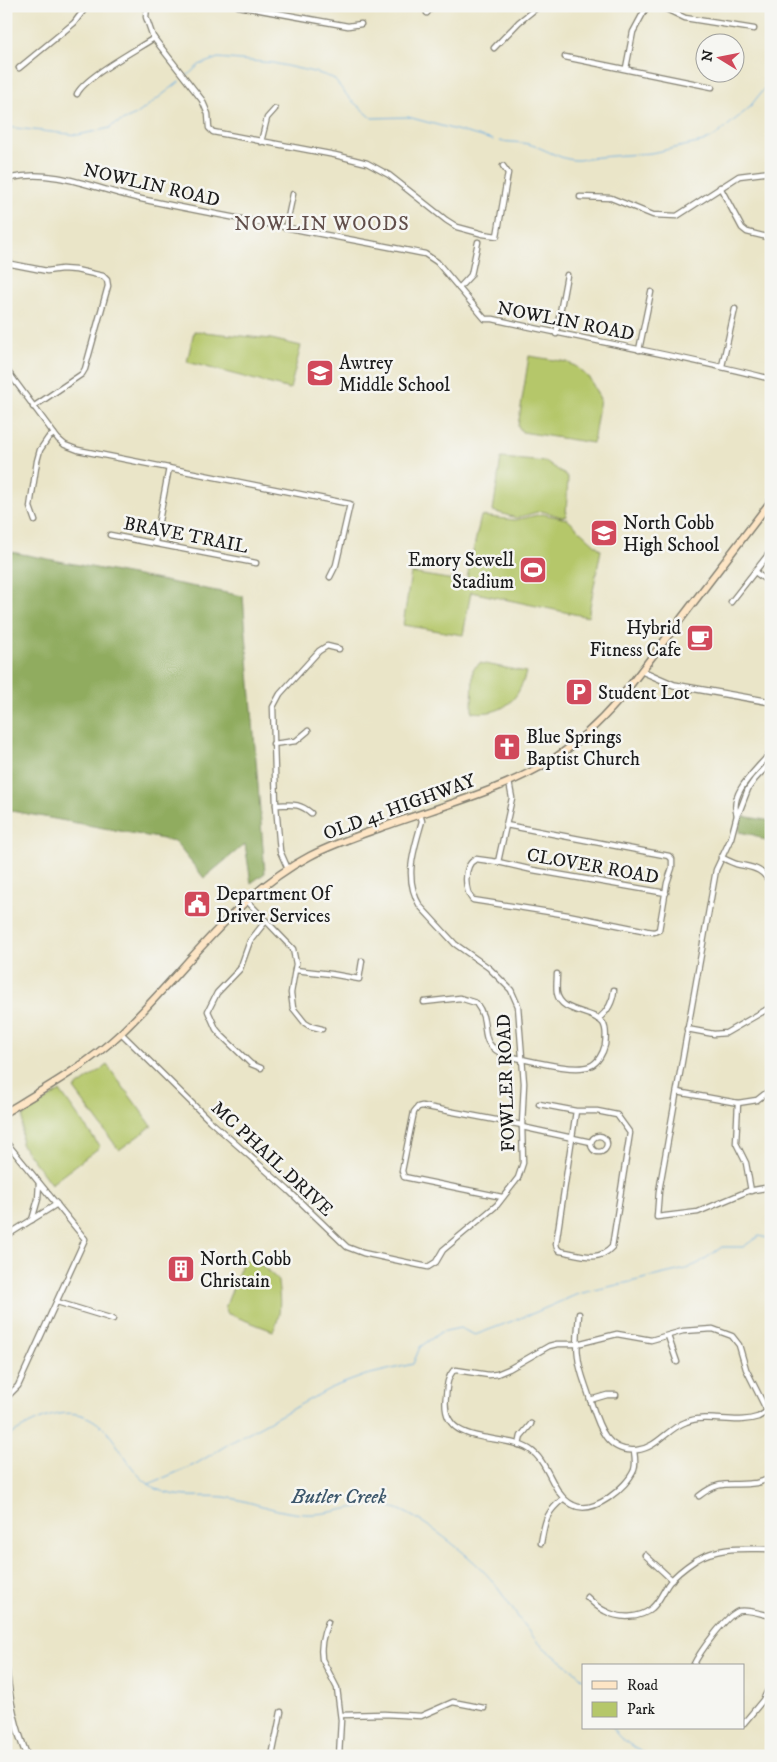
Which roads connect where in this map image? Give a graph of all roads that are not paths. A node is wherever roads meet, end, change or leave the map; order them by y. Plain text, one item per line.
1 (87, 6) edge
2 (147, 6) edge
3 (238, 6) edge
4 (432, 6) edge
5 (539, 6) edge
6 (647, 6) edge
7 (660, 6) edge
8 (427, 13) dead end
9 (362, 24) dead end
10 (754, 29) dead end
11 (154, 38) junction
12 (494, 48) dead end
13 (565, 57) dead end
14 (19, 68) dead end
15 (626, 68) junction
16 (712, 87) dead end
17 (77, 94) dead end
18 (275, 109) dead end
19 (260, 142) junction
20 (503, 166) dead end
21 (771, 172) edge
22 (720, 187) junction
23 (6, 188) edge
24 (293, 194) dead end
25 (580, 197) dead end
26 (286, 227) junction
27 (771, 238) edge
28 (478, 242) dead end
29 (6, 263) edge
30 (568, 275) dead end
31 (459, 288) junction
32 (651, 292) dead end
33 (735, 309) dead end
34 (556, 334) junction
35 (639, 350) junction
36 (722, 366) junction
37 (6, 369) edge
38 (771, 379) edge
39 (33, 407) junction
40 (54, 434) junction
41 (169, 468) junction
42 (771, 501) edge
43 (34, 521) dead end
44 (110, 535) dead end
45 (155, 542) junction
46 (771, 550) edge
47 (256, 563) dead end
48 (755, 572) junction
49 (330, 577) dead end
50 (771, 584) edge
51 (731, 602) dead end
52 (339, 649) dead end
53 (642, 671) junction
54 (771, 702) edge
55 (308, 731) dead end
56 (273, 744) junction
57 (771, 752) edge
58 (771, 762) edge
59 (508, 782) junction
60 (276, 805) junction
61 (311, 813) dead end
62 (420, 814) junction
63 (737, 815) junction
64 (506, 825) junction
65 (721, 857) junction
66 (498, 862) junction
67 (288, 869) junction
68 (771, 885) edge
69 (666, 893) junction
70 (247, 901) junction
71 (265, 922) junction
72 (362, 961) dead end
73 (295, 970) junction
74 (558, 974) dead end
75 (614, 990) dead end
76 (424, 1002) dead end
77 (771, 1007) edge
78 (598, 1019) junction
79 (322, 1029) dead end
80 (687, 1029) junction
81 (121, 1033) junction
82 (522, 1059) junction
83 (261, 1068) dead end
84 (771, 1089) edge
85 (677, 1092) junction
86 (738, 1103) junction
87 (539, 1104) dead end
88 (576, 1111) junction
89 (6, 1112) edge
90 (522, 1126) junction
91 (572, 1138) junction
92 (6, 1142) edge
93 (592, 1142) dead end
94 (39, 1182) junction
95 (771, 1187) edge
96 (751, 1190) junction
97 (502, 1198) junction
98 (57, 1204) junction
99 (32, 1220) junction
100 (6, 1236) edge
101 (428, 1267) joint
102 (57, 1302) junction
103 (579, 1314) dead end
104 (113, 1319) dead end
105 (668, 1336) junction
106 (577, 1344) junction
107 (677, 1362) dead end
108 (616, 1395) dead end
109 (6, 1398) edge
110 (590, 1400) junction
111 (769, 1410) edge
112 (531, 1424) dead end
113 (519, 1445) junction
114 (634, 1451) junction
115 (771, 1478) edge
116 (699, 1496) dead end
117 (563, 1499) junction
118 (541, 1543) dead end
119 (771, 1549) edge
120 (645, 1555) dead end
121 (672, 1580) junction
122 (587, 1597) dead end
123 (771, 1616) edge
124 (328, 1622) dead end
125 (694, 1664) edge
126 (6, 1668) edge
127 (771, 1684) edge
128 (484, 1708) dead end
129 (281, 1712) dead end
130 (341, 1716) junction
131 (744, 1724) edge
132 (27, 1756) edge
133 (272, 1756) edge
134 (339, 1756) edge

1 - 14 street
2 - 11 street
3 - 9 street
4 - 8 street
5 - 12 street
6 - 15 street
7 - 10 street
11 - 17 street
11 - 19 street
13 - 15 street
15 - 16 street
18 - 19 street
19 - 20 street
21 - 22 street
22 - 25 street
22 - 27 street
23 - 26 street, NOWLIN ROAD
24 - 26 street
26 - 31 street, NOWLIN ROAD
28 - 31 street
29 - 39 street
30 - 34 street
31 - 34 street, NOWLIN ROAD
32 - 35 street
33 - 36 street
34 - 35 street, NOWLIN ROAD
35 - 36 street, NOWLIN ROAD
36 - 38 street, NOWLIN ROAD
37 - 39 street
39 - 40 street
40 - 41 street
40 - 43 street
41 - 45 street
41 - 49 street
42 - 53 main road, OLD 41 HIGHWAY
44 - 45 street, BRAVE TRAIL
45 - 47 street, BRAVE TRAIL
46 - 48 street
48 - 50 street
48 - 51 street
52 - 56 street
53 - 54 street
53 - 59 main road, OLD 41 HIGHWAY
55 - 56 street
56 - 60 street
57 - 63 street
58 - 63 street
59 - 62 main road, OLD 41 HIGHWAY
59 - 64 street, CLOVER ROAD
60 - 61 street
60 - 67 street
62 - 67 main road, OLD 41 HIGHWAY
62 - 82 street, FOWLER ROAD
63 - 65 street
64 - 66 street, CLOVER ROAD
64 - 69 street, CLOVER ROAD
65 - 68 street
65 - 80 street
66 - 69 street, CLOVER ROAD
66 - 69 street
67 - 70 main road, OLD 41 HIGHWAY
70 - 71 street
70 - 81 main road, OLD 41 HIGHWAY
71 - 73 street
71 - 83 street
72 - 73 street
73 - 79 street
74 - 78 street
75 - 78 street
76 - 82 street
77 - 80 street
78 - 82 street
80 - 85 street
81 - 89 main road, OLD 41 HIGHWAY
81 - 101 street, MC PHAIL DRIVE
82 - 90 street, FOWLER ROAD
84 - 86 street
85 - 86 street
85 - 96 street
86 - 96 street
87 - 88 street
88 - 91 street
88 - 91 street
90 - 91 street
90 - 97 street, FOWLER ROAD
90 - 97 street
91 - 93 street
92 - 94 street
94 - 98 street
94 - 99 street
95 - 96 street
97 - 101 street, FOWLER ROAD
98 - 99 street
98 - 102 street
99 - 100 street
102 - 104 street
102 - 109 street
103 - 106 street
105 - 106 street
105 - 107 street
105 - 111 street
106 - 110 street
106 - 113 street
108 - 110 street
110 - 114 street
111 - 114 street
112 - 113 street
113 - 117 street
114 - 117 street
115 - 116 street
117 - 118 street
119 - 121 street
120 - 121 street
121 - 122 street
123 - 125 street
124 - 130 street
126 - 132 street
127 - 131 street
128 - 130 street
129 - 133 street
130 - 134 street

